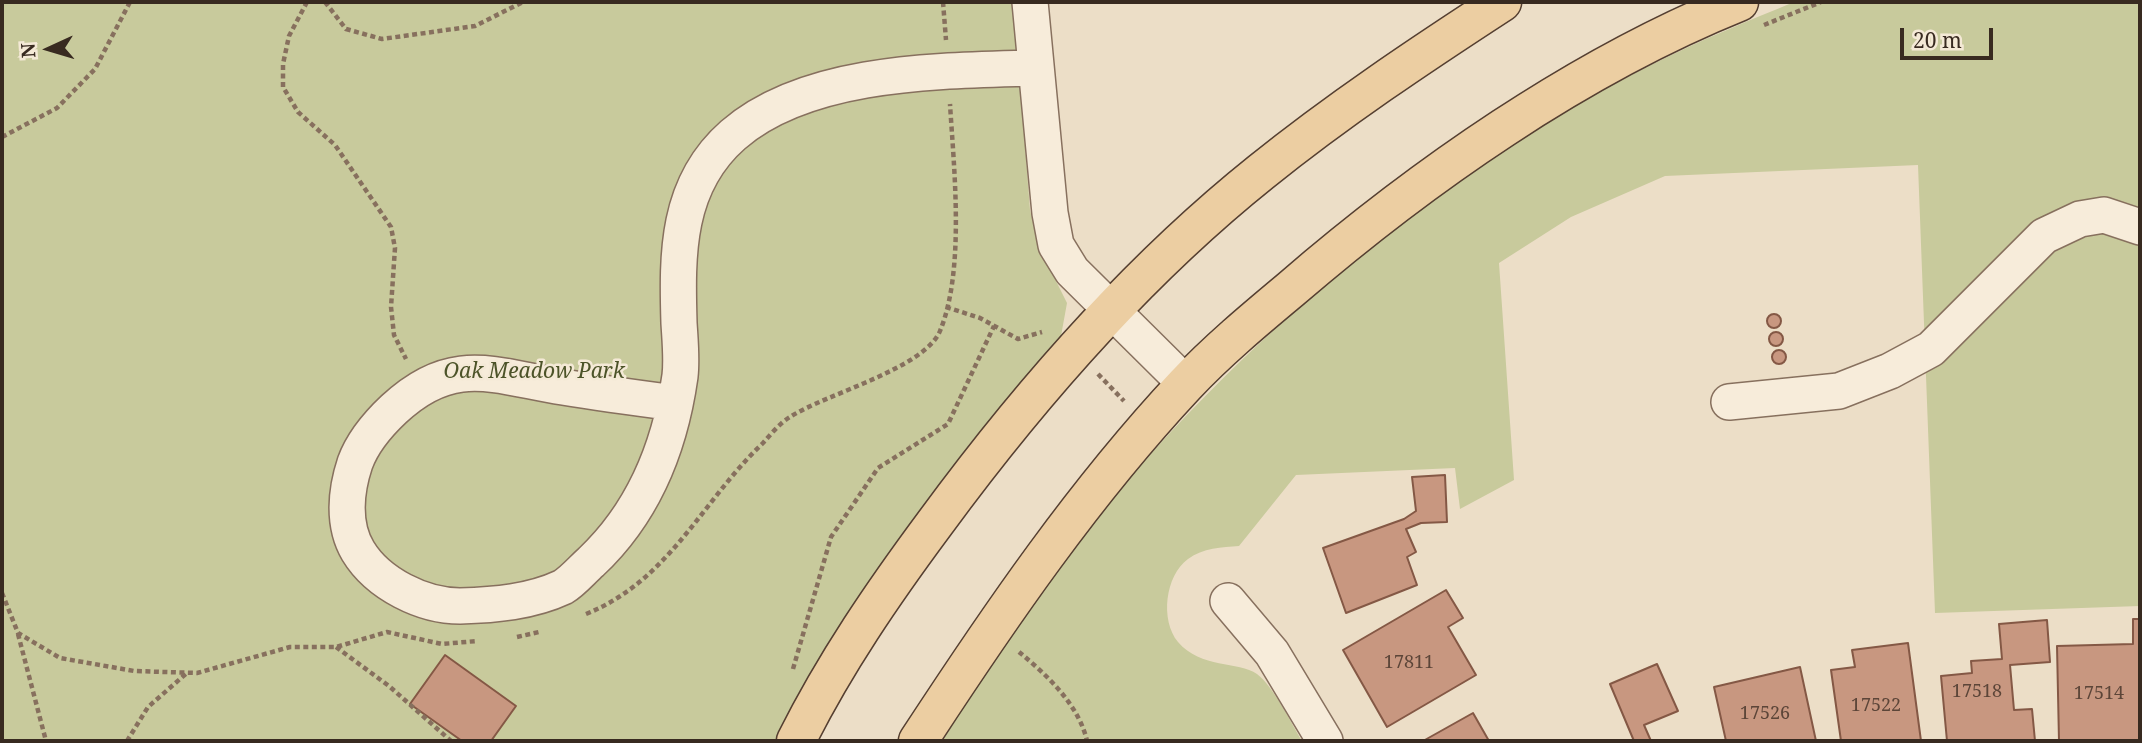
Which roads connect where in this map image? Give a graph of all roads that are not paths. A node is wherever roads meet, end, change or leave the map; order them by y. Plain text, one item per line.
1 (1030, 2) edge
2 (1502, 2) edge
3 (1749, 15) edge
4 (1036, 68) junction
5 (2140, 227) edge
6 (1112, 309) junction
7 (1186, 384) junction
8 (1729, 402) dead end
9 (675, 403) junction
10 (1228, 601) dead end
11 (796, 741) edge
12 (918, 741) edge
13 (1325, 741) edge

1 - 4 street
2 - 6 main road
3 - 7 main road
4 - 6 street
4 - 9 street
5 - 8 street
6 - 7 street
6 - 11 main road
7 - 12 main road
9 - 9 street
10 - 13 street

